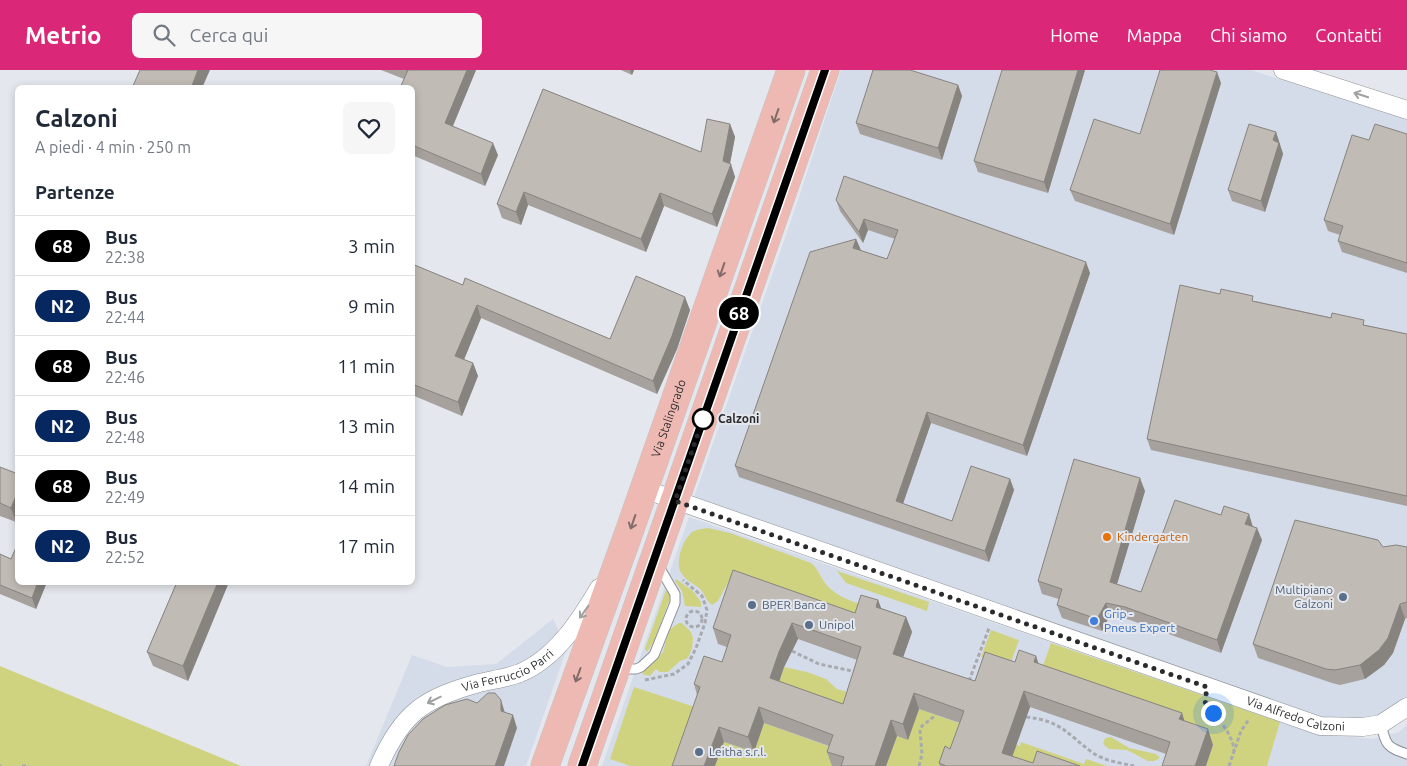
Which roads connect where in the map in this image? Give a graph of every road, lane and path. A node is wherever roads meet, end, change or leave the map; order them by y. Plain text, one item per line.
1 (791, 70) edge
2 (825, 70) edge
3 (1283, 70) edge
4 (1407, 110) edge
5 (644, 489) junction
6 (675, 501) junction
7 (620, 556) junction
8 (681, 579) dead end
9 (995, 612) junction
10 (704, 622) junction
11 (792, 651) dead end
12 (628, 674) junction
13 (863, 674) edge
14 (969, 683) edge
15 (1207, 687) junction
16 (1259, 705) junction
17 (1407, 707) edge
18 (936, 715) edge
19 (1026, 717) dead end
20 (1381, 724) junction
21 (1234, 751) junction
22 (1407, 754) edge
23 (22, 766) edge
24 (29, 766) edge
25 (379, 766) edge
26 (545, 766) edge
27 (582, 766) edge
28 (919, 766) edge
29 (1134, 766) edge
30 (1229, 766) edge

1 -> 5 main road, Via Stalingrado
2 - 6 main road
4 -> 3 street
5 - 6 street, Via Alfredo Calzoni
5 -> 7 main road, Via Stalingrado
6 - 9 street, Via Alfredo Calzoni
6 - 12 main road
7 -> 25 street, Via Ferruccio Parri
7 -> 26 main road, Via Stalingrado
8 - 10 path
9 - 14 path
9 - 15 street, Via Alfredo Calzoni
10 - 10 path
10 - 12 path
11 - 13 path
12 - 27 main road
15 - 16 street, Via Alfredo Calzoni
15 - 21 path
16 - 20 street, Via Alfredo Calzoni
16 - 21 path
17 - 20 street, Via Alfredo Calzoni
18 - 28 path
19 - 29 path
20 - 22 lane
21 - 30 path
23 - 24 path

